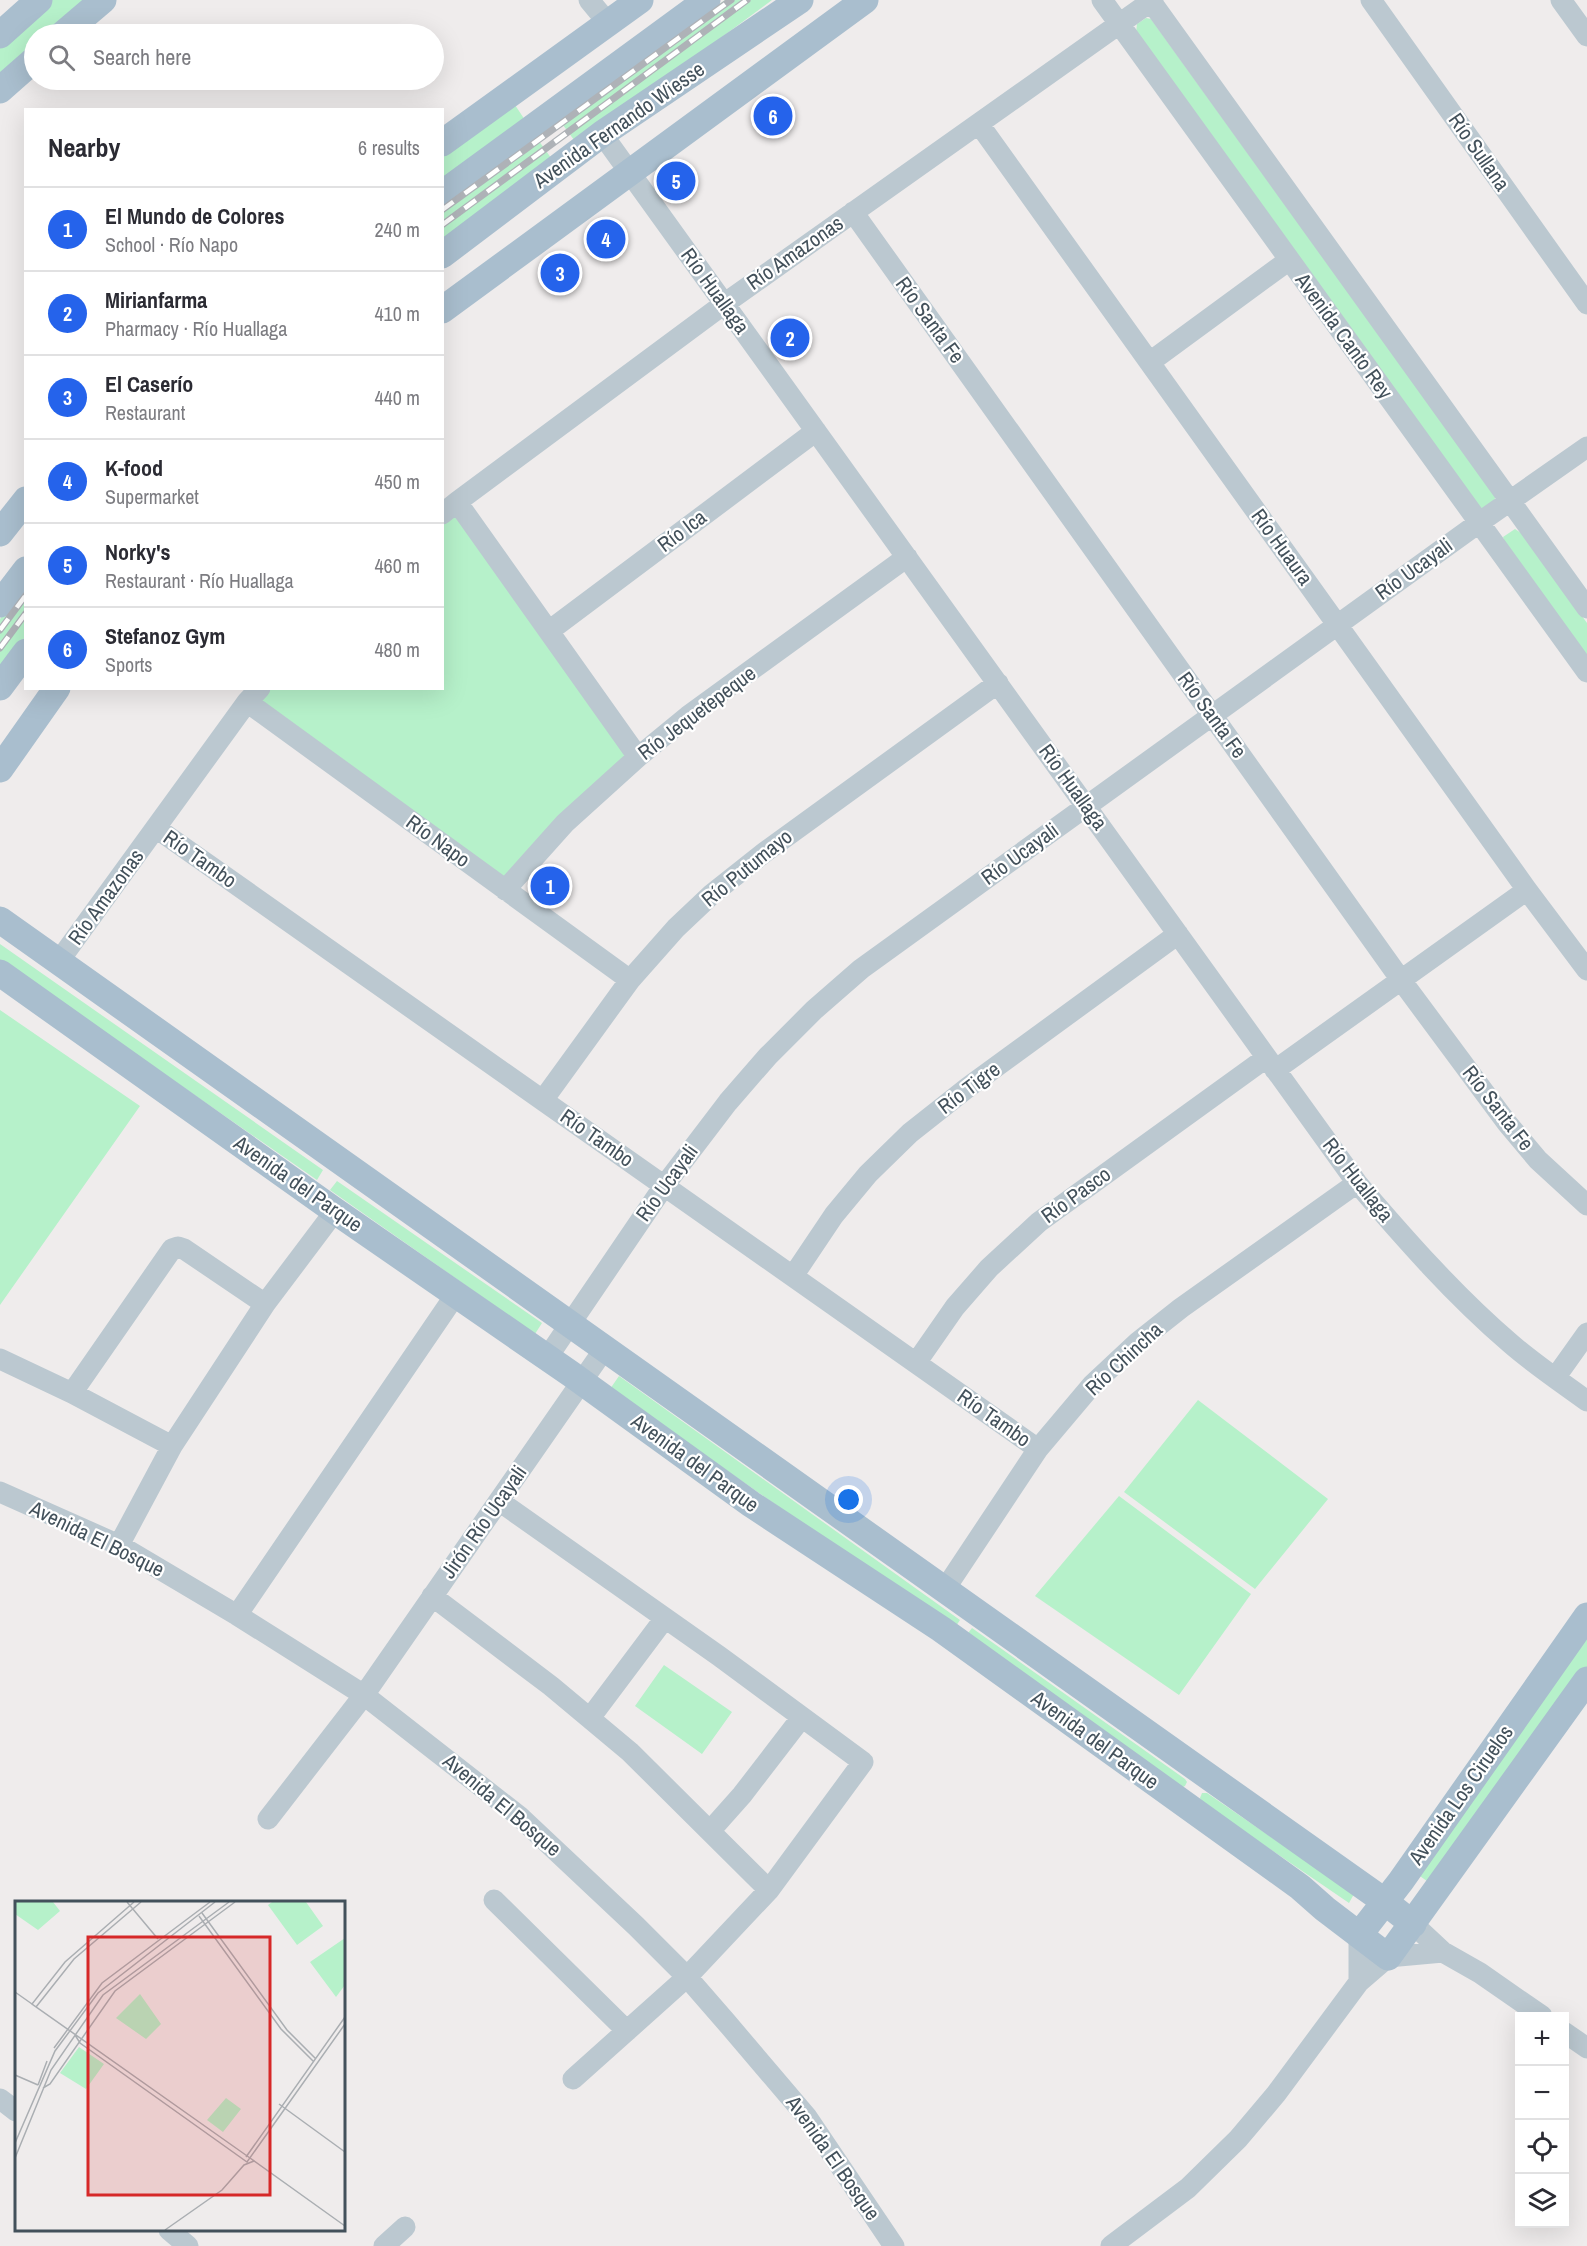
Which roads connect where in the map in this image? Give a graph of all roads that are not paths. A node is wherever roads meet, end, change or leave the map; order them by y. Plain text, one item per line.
1 (39, 0) edge
2 (103, 0) edge
3 (589, 0) edge
4 (640, 0) edge
5 (707, 0) edge
6 (800, 0) edge
7 (865, 0) edge
8 (1102, 0) edge
9 (1152, 0) edge
10 (1371, 0) edge
11 (1561, 0) edge
12 (608, 23) junction
13 (75, 24) edge
14 (1120, 24) junction
15 (0, 35) edge
16 (1587, 36) edge
17 (24, 69) edge
18 (0, 90) edge
19 (979, 124) junction
20 (602, 134) junction
21 (444, 142) edge
22 (629, 172) junction
23 (444, 193) edge
24 (853, 212) junction
25 (444, 253) edge
26 (1281, 266) dead end
27 (724, 304) junction
28 (1587, 304) edge
29 (444, 309) edge
30 (1150, 362) junction
31 (816, 430) junction
32 (1587, 447) edge
33 (1510, 501) junction
34 (24, 503) edge
35 (450, 508) edge
36 (1480, 522) junction
37 (0, 533) edge
38 (907, 557) junction
39 (24, 573) edge
40 (0, 604) edge
41 (1587, 608) edge
42 (1338, 625) junction
43 (549, 631) junction
44 (24, 655) edge
45 (1587, 672) edge
46 (998, 683) junction
47 (0, 687) edge
48 (56, 690) edge
49 (254, 695) edge
50 (1212, 715) junction
51 (638, 757) junction
52 (0, 769) edge
53 (1086, 806) junction
54 (156, 828) junction
55 (505, 890) junction
56 (1527, 890) junction
57 (0, 920) edge
58 (1178, 934) junction
59 (59, 961) junction
60 (1587, 970) edge
61 (0, 973) edge
62 (630, 980) junction
63 (1401, 980) junction
64 (1270, 1064) junction
65 (543, 1101) junction
66 (1357, 1183) junction
67 (664, 1186) junction
68 (1587, 1205) edge
69 (335, 1211) junction
70 (793, 1276) junction
71 (456, 1294) junction
72 (265, 1304) junction
73 (570, 1324) junction
74 (1587, 1333) edge
75 (605, 1348) junction
76 (548, 1358) junction
77 (0, 1359) edge
78 (916, 1363) junction
79 (1555, 1378) junction
80 (582, 1382) junction
81 (72, 1393) junction
82 (1587, 1401) edge
83 (172, 1446) junction
84 (1038, 1449) junction
85 (0, 1492) edge
86 (499, 1501) junction
87 (118, 1545) junction
88 (945, 1589) junction
89 (432, 1596) junction
90 (237, 1615) junction
91 (1587, 1616) edge
92 (665, 1618) junction
93 (1587, 1680) edge
94 (364, 1695) junction
95 (802, 1717) junction
96 (590, 1718) junction
97 (1207, 1775) junction
98 (1185, 1805) junction
99 (268, 1819) dead end
100 (710, 1831) junction
101 (769, 1890) junction
102 (494, 1900) dead end
103 (1384, 1901) junction
104 (1413, 1924) junction
105 (1359, 1935) junction
106 (1443, 1952) junction
107 (1388, 1957) junction
108 (687, 1977) junction
109 (1359, 1982) junction
110 (1536, 2012) edge
111 (627, 2031) junction
112 (1569, 2035) edge
113 (1587, 2048) edge
114 (573, 2079) dead end
115 (0, 2100) edge
116 (15, 2110) edge
117 (405, 2227) dead end
118 (171, 2231) edge
119 (188, 2246) edge
120 (384, 2246) edge
121 (894, 2246) edge
122 (1111, 2246) edge

1 - 15 main road
2 - 13 main road
3 - 12 street
4 - 12 main road
5 - 23 main road
6 - 20 main road, Avenida Fernando Wiesse
7 - 22 main road, Avenida Fernando Wiesse
8 - 14 street, Avenida Canto Rey
9 - 14 street, Río Amazonas
9 - 33 street, Avenida Canto Rey
10 - 28 street, Río Sullana
11 - 16 street
12 - 21 main road
14 - 19 street, Río Amazonas
14 - 36 street, Avenida Canto Rey
17 - 18 main road
19 - 24 street, Río Amazonas
19 - 30 street, Río Huaura
20 - 22 street, Río Huallaga
20 - 25 main road, Avenida Fernando Wiesse
22 - 27 street, Río Huallaga
22 - 29 main road, Avenida Fernando Wiesse
24 - 27 street, Río Amazonas
24 - 50 street, Río Santa Fe
26 - 30 street
27 - 31 street, Río Huallaga
27 - 35 street, Río Amazonas
30 - 42 street, Río Huaura
31 - 38 street, Río Huallaga
31 - 43 street, Río Ica
32 - 33 street, Río Ucayali
33 - 36 street, Río Ucayali
33 - 41 street, Avenida Canto Rey
34 - 37 main road
35 - 43 street
36 - 42 street, Río Ucayali
36 - 45 street, Avenida Canto Rey
38 - 46 street, Río Huallaga
38 - 51 street, Río Jequetepeque
39 - 40 main road
42 - 50 street, Río Ucayali
42 - 56 street, Río Huaura
43 - 51 street
44 - 47 main road
46 - 53 street, Río Huallaga
46 - 62 street, Río Putumayo
48 - 52 main road
49 - 54 street, Río Amazonas
49 - 55 street, Río Napo
50 - 53 street, Río Ucayali
50 - 63 street, Río Santa Fe
51 - 55 street, Río Jequetepeque
53 - 58 street, Río Huallaga
53 - 67 street, Río Ucayali
54 - 59 street, Río Amazonas
54 - 65 street, Río Tambo
55 - 62 street, Río Napo
56 - 60 street, Río Huaura
56 - 63 street, Río Pasco
57 - 59 main road, Avenida del Parque
58 - 64 street, Río Huallaga
58 - 70 street, Río Tigre
59 - 73 main road, Avenida del Parque
61 - 69 main road, Avenida del Parque
62 - 65 street, Río Putumayo
63 - 64 street, Río Pasco
63 - 68 street, Río Santa Fe
64 - 66 street, Río Huallaga
64 - 78 street, Río Pasco
65 - 67 street, Río Tambo
66 - 79 street, Río Huallaga
66 - 84 street, Río Chincha
67 - 70 street, Río Tambo
67 - 73 street, Río Ucayali
69 - 71 main road, Avenida del Parque
69 - 72 street
70 - 78 street, Río Tambo
71 - 76 main road, Avenida del Parque
71 - 90 street
72 - 81 street
72 - 83 street
73 - 75 main road, Avenida del Parque
73 - 76 street, Río Ucayali
74 - 79 street
75 - 80 street, Jirón Río Ucayali
75 - 88 main road, Avenida del Parque
76 - 80 main road, Avenida del Parque
77 - 81 street
78 - 84 street, Río Tambo
79 - 82 street, Río Huallaga
80 - 86 street, Jirón Río Ucayali
80 - 98 main road, Avenida del Parque
81 - 83 street
83 - 87 street
84 - 88 street, Río Chincha
85 - 87 street, Avenida El Bosque
86 - 89 street, Jirón Río Ucayali
86 - 92 street
87 - 90 street, Avenida El Bosque
88 - 97 main road, Avenida del Parque
89 - 94 street, Jirón Río Ucayali
89 - 96 street
90 - 94 street, Avenida El Bosque
91 - 103 main road, Avenida Los Ciruelos
92 - 95 street
92 - 96 street
93 - 104 main road, Avenida Los Ciruelos
94 - 99 street, Jirón Río Ucayali
94 - 108 street, Avenida El Bosque
95 - 100 street
95 - 101 street
96 - 100 street
97 - 98 main road
97 - 103 main road, Avenida del Parque
98 - 105 main road, Avenida del Parque
100 - 101 street
101 - 108 street
102 - 111 street
103 - 104 main road
103 - 105 main road, Avenida Los Ciruelos
104 - 106 street
104 - 107 main road, Avenida Los Ciruelos
105 - 107 main road, Avenida del Parque
105 - 109 street
106 - 107 street
106 - 110 street
107 - 109 street, Avenida Los Ciruelos
108 - 111 street
108 - 121 street, Avenida El Bosque
109 - 122 street, Avenida Los Ciruelos
111 - 114 street
112 - 113 street
115 - 116 street
117 - 120 street
118 - 119 street

